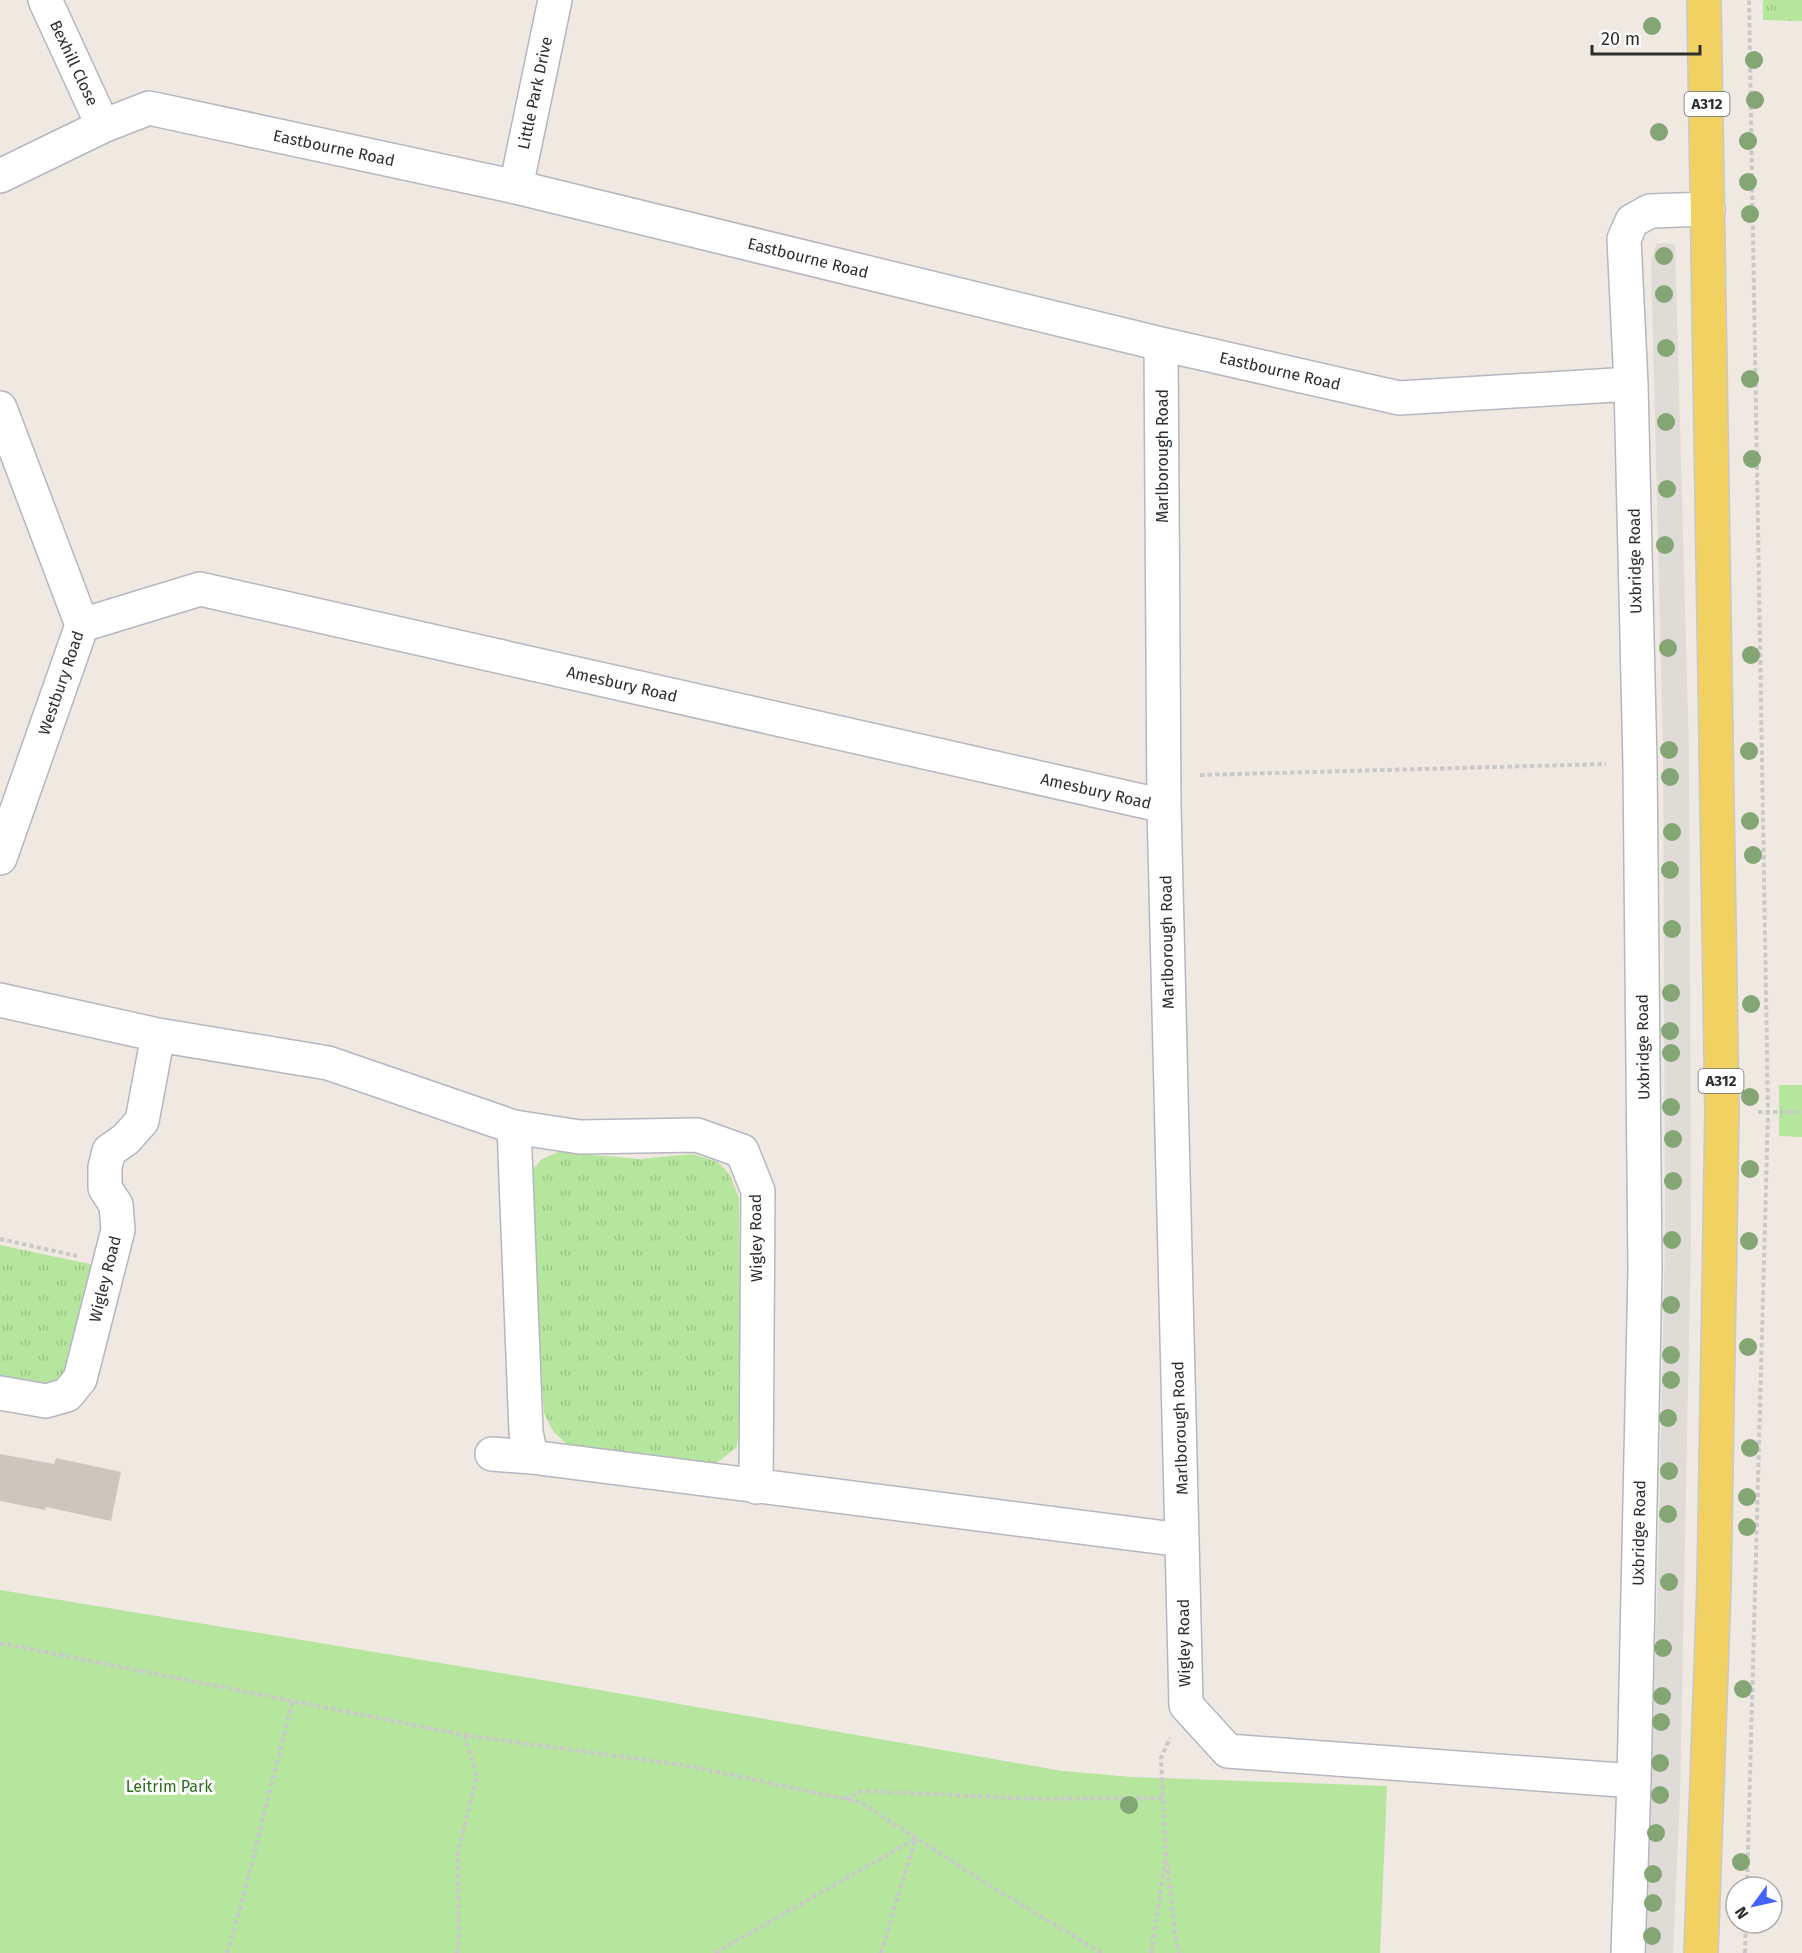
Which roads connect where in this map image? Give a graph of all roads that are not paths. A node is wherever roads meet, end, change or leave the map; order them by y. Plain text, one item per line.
1 (45, 0) edge
2 (555, 0) edge
3 (1704, 0) edge
4 (103, 126) junction
5 (0, 176) edge
6 (516, 187) junction
7 (1708, 209) junction
8 (1161, 344) junction
9 (1630, 384) junction
10 (0, 408) edge
11 (82, 625) junction
12 (1164, 791) junction
13 (0, 858) edge
14 (0, 1000) edge
15 (158, 1035) junction
16 (514, 1127) junction
17 (0, 1393) edge
18 (492, 1454) dead end
19 (531, 1457) junction
20 (756, 1487) junction
21 (1182, 1540) junction
22 (1634, 1781) junction
23 (1628, 1953) edge
24 (1701, 1953) edge

1 - 4 street, Bexhill Close
2 - 6 street, Little Park Drive
3 - 7 main road, A312
4 - 5 street, Eastbourne Road
4 - 6 street, Eastbourne Road
6 - 8 street, Eastbourne Road
7 - 9 street, Uxbridge Road
7 - 24 main road, A312
8 - 9 street, Eastbourne Road
8 - 12 street, Marlborough Road
9 - 22 street, Uxbridge Road
10 - 11 street, Westbury Road
11 - 12 street, Amesbury Road
11 - 13 street, Westbury Road
12 - 21 street, Marlborough Road
14 - 15 street, Wigley Road
15 - 16 street, Wigley Road
15 - 17 street, Wigley Road
16 - 19 street
16 - 20 street, Wigley Road
18 - 19 street
19 - 20 street
20 - 21 street
21 - 22 street, Wigley Road
22 - 23 street, Uxbridge Road

